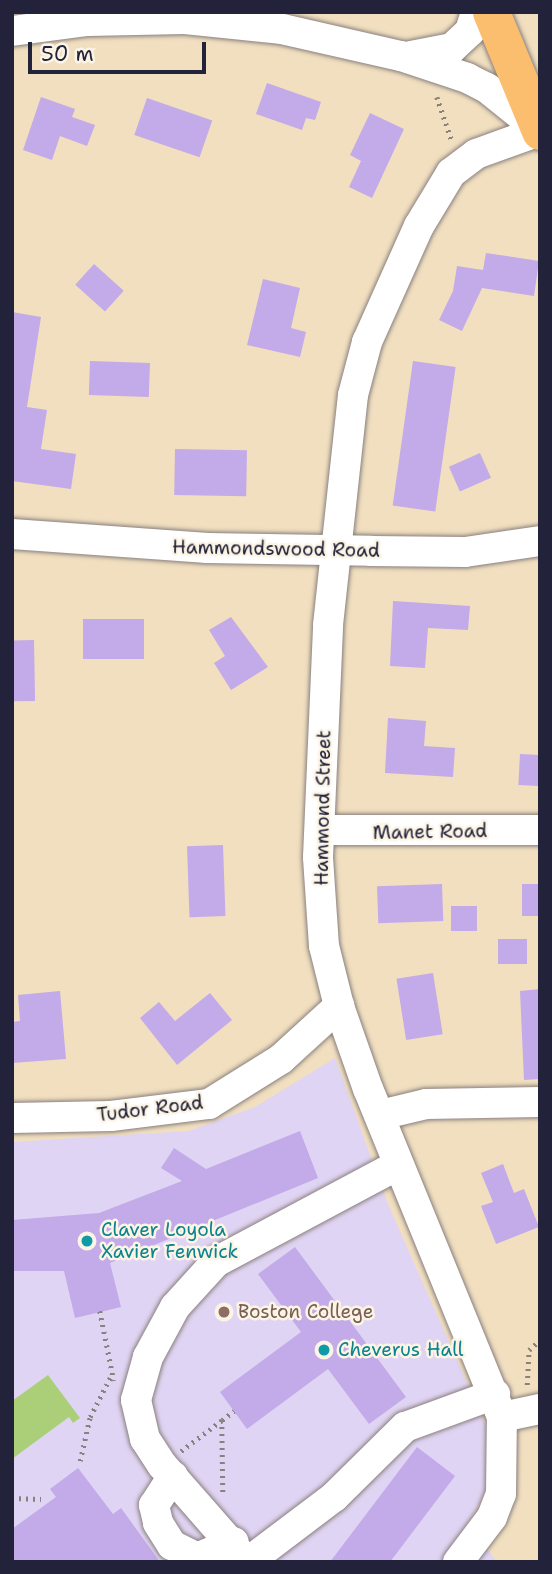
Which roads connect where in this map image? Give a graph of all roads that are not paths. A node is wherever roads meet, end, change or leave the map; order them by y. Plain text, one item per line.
1 (476, 12) edge
2 (491, 12) edge
3 (12, 31) edge
4 (401, 56) junction
5 (540, 131) edge
6 (12, 534) edge
7 (540, 541) edge
8 (334, 551) junction
9 (321, 830) junction
10 (540, 830) edge
11 (339, 1006) junction
12 (540, 1102) edge
13 (380, 1115) junction
14 (12, 1118) edge
15 (398, 1165) junction
16 (533, 1399) edge
17 (488, 1405) junction
18 (173, 1467) junction
19 (243, 1555) edge
20 (464, 1559) edge

1 - 4 street
2 - 5 main road
3 - 4 street
4 - 5 street
5 - 8 street, Hammond Street
6 - 8 street, Hammondswood Road
7 - 8 street, Hammondswood Road
8 - 9 street, Hammond Street
9 - 10 street, Manet Road
9 - 11 street, Hammond Street
11 - 13 street, Hammond Street
11 - 14 street, Tudor Road
12 - 13 street
13 - 15 street, Hammond Street
15 - 17 street, Hammond Street
15 - 18 street
16 - 17 street
17 - 19 street
17 - 20 street, Hammond Street
18 - 19 street
18 - 19 street

